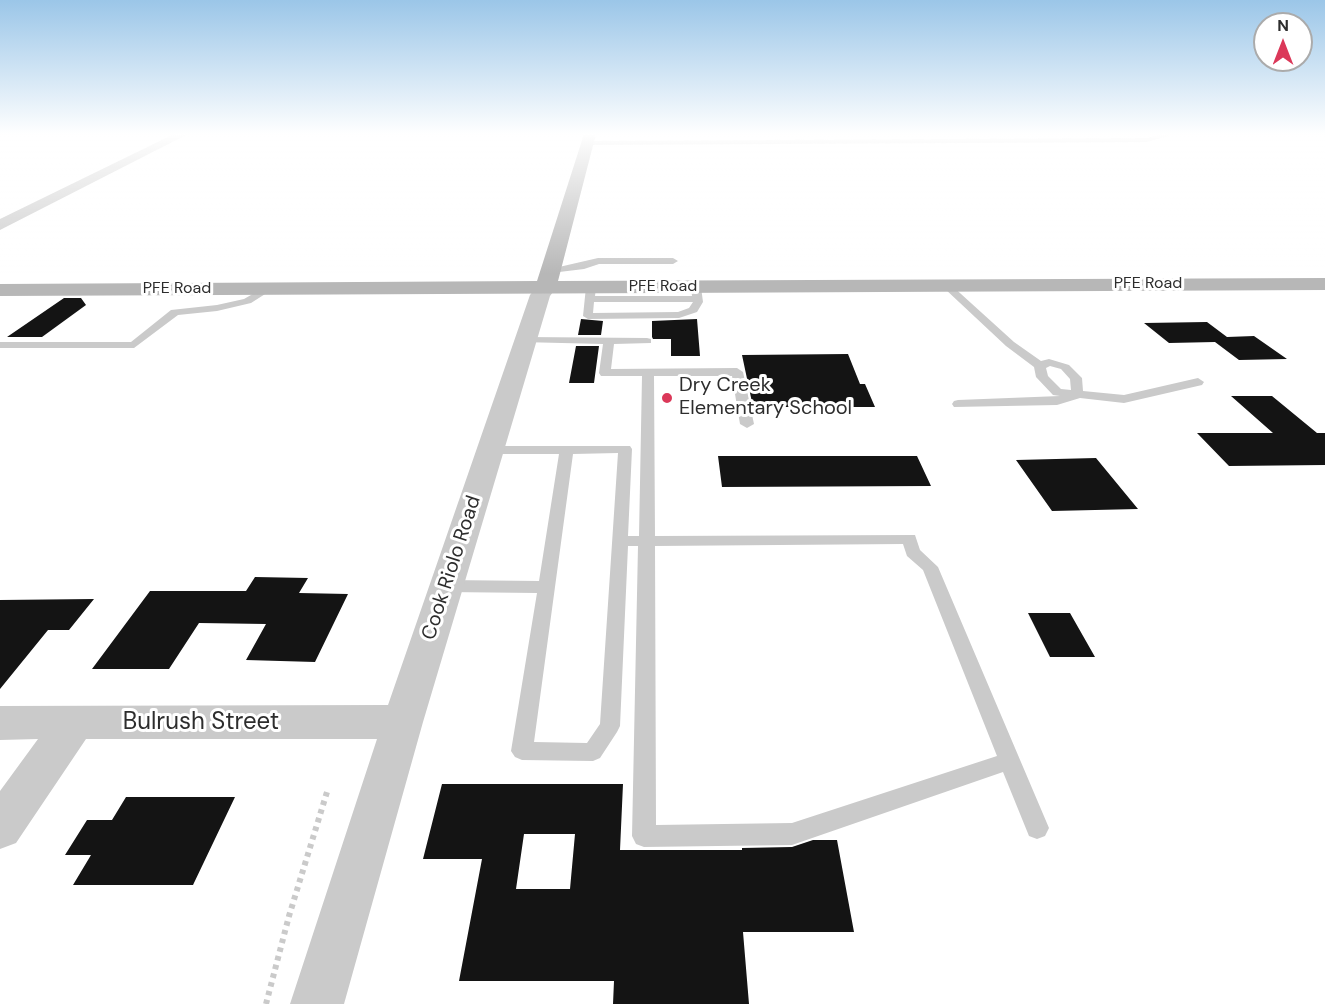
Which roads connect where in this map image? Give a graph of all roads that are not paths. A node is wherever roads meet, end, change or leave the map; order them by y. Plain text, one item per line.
1 (88, 181) edge
2 (577, 181) edge
3 (0, 225) edge
4 (673, 261) dead end
5 (549, 279) junction
6 (1325, 284) edge
7 (947, 286) junction
8 (268, 289) junction
9 (0, 290) edge
10 (525, 340) junction
11 (609, 341) junction
12 (647, 341) dead end
13 (0, 345) edge
14 (1040, 366) junction
15 (648, 372) junction
16 (1198, 382) dead end
17 (1077, 395) junction
18 (958, 404) dead end
19 (747, 424) dead end
20 (490, 450) junction
21 (567, 450) junction
22 (621, 541) junction
23 (647, 541) junction
24 (446, 586) junction
25 (546, 587) junction
26 (403, 722) junction
27 (0, 723) edge
28 (74, 723) junction
29 (1010, 761) junction
30 (0, 828) edge
31 (1037, 828) dead end
32 (317, 1004) edge

1 - 3 street
2 - 5 main road, Cook Riolo Road
4 - 5 lane
5 - 7 main road, PFE Road
5 - 8 main road, PFE Road
5 - 10 street, Cook Riolo Road
6 - 7 main road, PFE Road
7 - 14 lane
8 - 9 main road, PFE Road
8 - 13 lane
10 - 11 lane
10 - 20 street, Cook Riolo Road
11 - 12 lane
11 - 15 lane
14 - 17 lane
14 - 17 lane
15 - 19 lane
15 - 23 lane
16 - 17 lane
17 - 18 lane
20 - 21 lane
20 - 24 street, Cook Riolo Road
21 - 22 lane
21 - 25 lane
22 - 23 lane
22 - 25 lane
23 - 29 lane
23 - 29 lane
24 - 25 lane
24 - 26 street, Cook Riolo Road
26 - 28 street, Bulrush Street
26 - 32 street, Cook Riolo Road
27 - 28 street, Bulrush Street
28 - 30 street
29 - 31 lane

